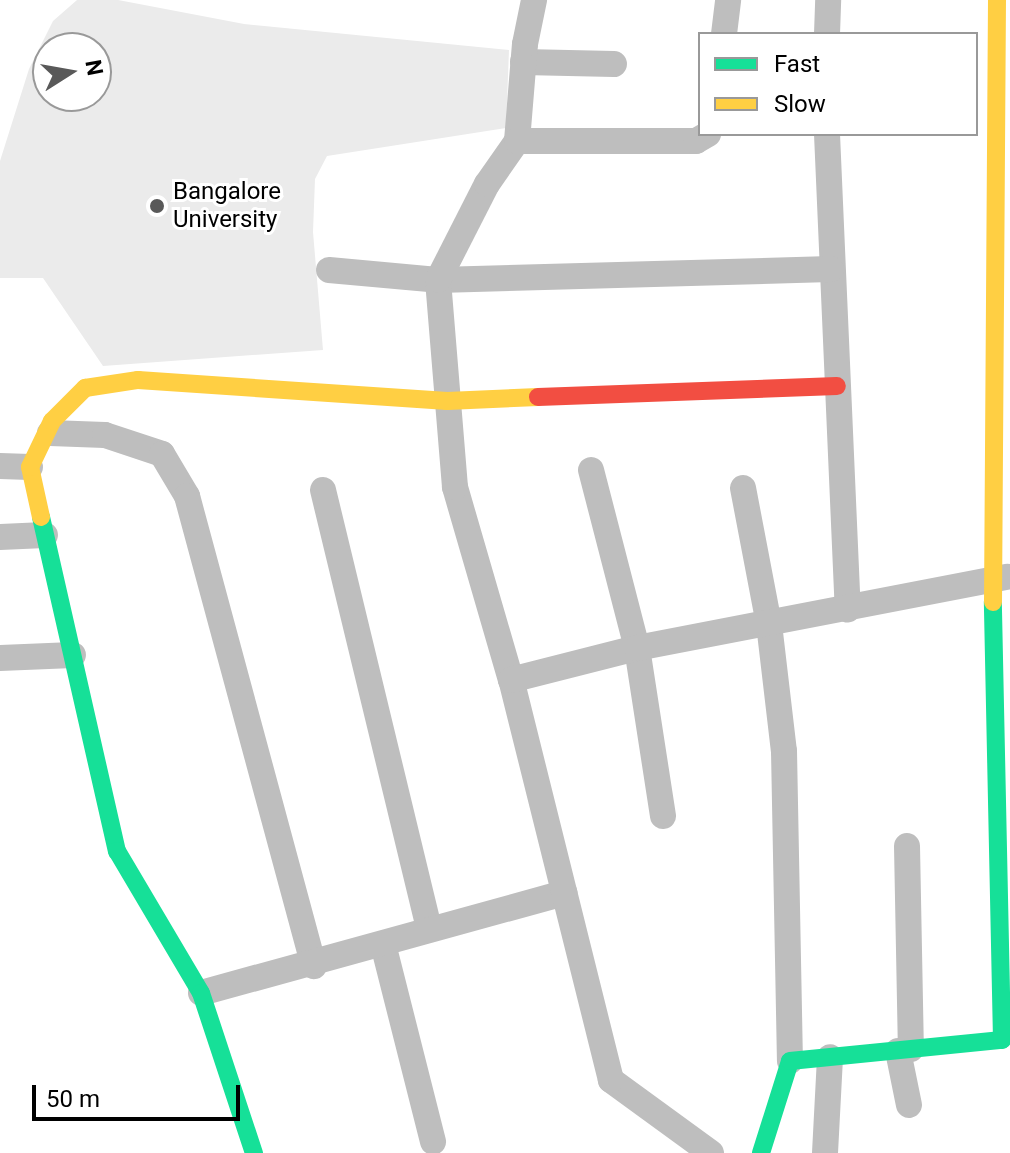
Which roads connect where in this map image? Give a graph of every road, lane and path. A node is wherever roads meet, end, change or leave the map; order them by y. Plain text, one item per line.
1 (534, 0) edge
2 (728, 0) edge
3 (828, 0) edge
4 (997, 0) edge
5 (724, 32) edge
6 (827, 32) edge
7 (523, 62) junction
8 (614, 64) dead end
9 (1005, 125) edge
10 (705, 136) edge
11 (827, 136) edge
12 (517, 141) junction
13 (831, 269) junction
14 (329, 270) dead end
15 (438, 280) junction
16 (837, 386) junction
17 (447, 401) junction
18 (50, 433) junction
19 (0, 466) edge
20 (30, 467) junction
21 (591, 470) dead end
22 (743, 488) dead end
23 (323, 490) dead end
24 (45, 535) junction
25 (0, 537) edge
26 (1001, 579) edge
27 (848, 610) junction
28 (769, 624) junction
29 (637, 648) junction
30 (73, 655) junction
31 (0, 658) edge
32 (511, 680) junction
33 (663, 816) dead end
34 (907, 846) dead end
35 (565, 893) junction
36 (429, 928) junction
37 (383, 944) junction
38 (314, 966) junction
39 (201, 993) junction
40 (904, 1050) junction
41 (830, 1057) junction
42 (790, 1061) junction
43 (909, 1105) dead end
44 (433, 1142) dead end
45 (681, 1142) edge
46 (254, 1153) edge
47 (711, 1153) edge
48 (761, 1153) edge
49 (825, 1153) edge

1 - 7 street
2 - 5 street
3 - 6 street
4 - 9 street
7 - 8 street
7 - 12 street
9 - 26 street
10 - 12 street
11 - 13 street
12 - 15 street
13 - 15 street
13 - 16 street
14 - 15 street
15 - 17 street
16 - 17 street
16 - 27 street
17 - 18 street
17 - 32 street
18 - 20 street
18 - 38 street
19 - 20 street
20 - 24 street
21 - 29 street
22 - 28 street
23 - 36 street
24 - 25 street
24 - 30 street
26 - 27 street
26 - 40 street
27 - 28 street
28 - 29 street
28 - 42 street
29 - 32 street
29 - 33 street
30 - 31 street
30 - 39 street
32 - 35 street
34 - 40 street
35 - 36 street
35 - 45 street
36 - 37 street
37 - 38 street
37 - 44 street
38 - 39 street
39 - 46 street
40 - 41 street
40 - 43 street
41 - 42 street
41 - 49 street
42 - 48 street
45 - 47 street

